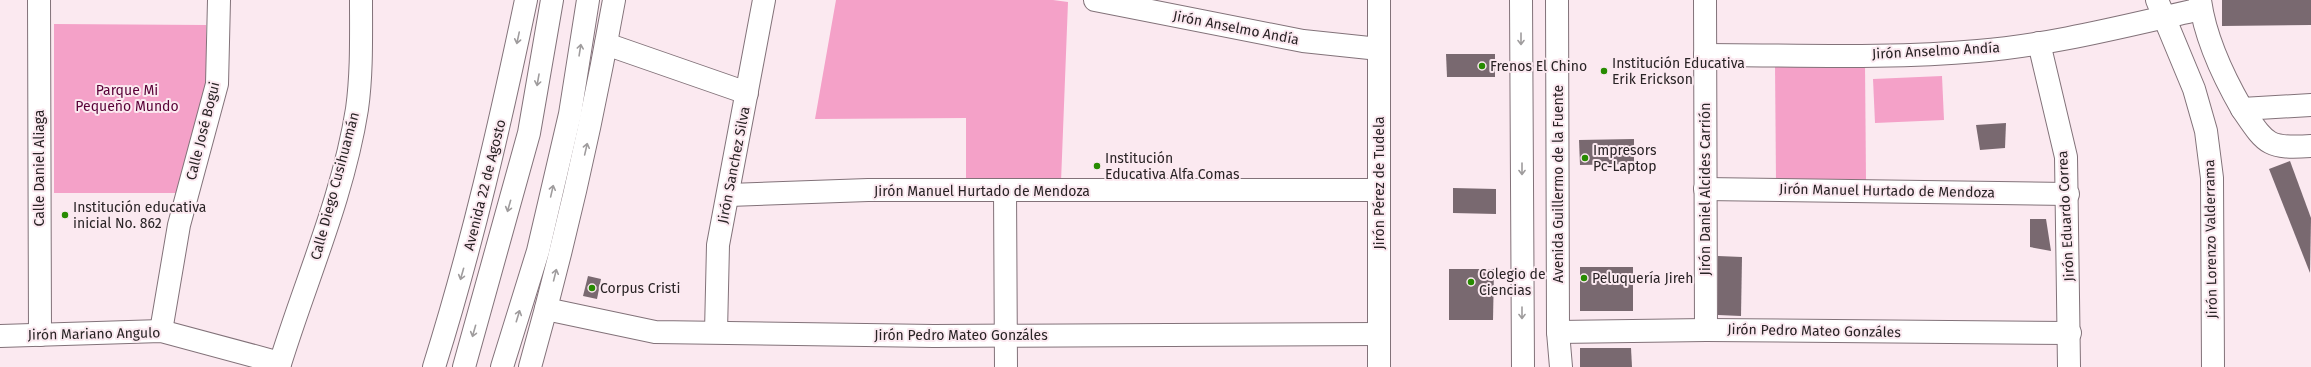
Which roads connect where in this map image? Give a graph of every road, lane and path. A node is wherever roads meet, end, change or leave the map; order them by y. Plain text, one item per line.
1 (39, 0) edge
2 (219, 0) edge
3 (361, 0) edge
4 (526, 0) edge
5 (552, 0) edge
6 (588, 0) edge
7 (614, 0) edge
8 (764, 0) edge
9 (1095, 0) edge
10 (1378, 0) edge
11 (1521, 0) edge
12 (1557, 0) edge
13 (1705, 0) edge
14 (2200, 5) edge
15 (2160, 8) edge
16 (2039, 43) junction
17 (606, 44) junction
18 (1379, 48) junction
19 (1705, 54) junction
20 (747, 93) junction
21 (2311, 105) edge
22 (2242, 109) junction
23 (2311, 146) edge
24 (1705, 189) junction
25 (1005, 190) junction
26 (1379, 190) junction
27 (2068, 194) junction
28 (729, 195) junction
29 (546, 309) junction
30 (1706, 330) junction
31 (161, 332) junction
32 (716, 332) junction
33 (1558, 332) junction
34 (2070, 333) junction
35 (1379, 334) junction
36 (40, 335) junction
37 (1006, 335) junction
38 (0, 336) edge
39 (280, 365) edge
40 (434, 367) edge
41 (464, 367) edge
42 (502, 367) edge
43 (530, 367) edge
44 (1006, 367) edge
45 (1379, 367) edge
46 (1523, 367) edge
47 (1561, 367) edge
48 (2069, 367) edge
49 (2213, 367) edge

1 - 36 street, Calle Daniel Aliaga
2 - 31 street, Calle José Bogui
3 - 39 street, Calle Diego Cusihuamán
4 -> 40 street, Avenida 22 de Agosto
5 -> 41 street, Avenida 22 de Agosto
42 -> 6 street
7 - 17 street
8 - 20 street, Jirón Sanchez Silva
9 - 18 street, Jirón Anselmo Andía
10 - 18 street, Jirón Pérez de Tudela
11 -> 46 street
12 - 33 street, Avenida Guillermo de la Fuente
13 - 19 street, Jirón Daniel Alcides Carrión
14 - 15 street, Jirón Anselmo Andía
14 - 22 street
15 - 16 street, Jirón Anselmo Andía
15 - 49 street, Jirón Lorenzo Valderrama
16 - 19 street, Jirón Anselmo Andía
16 - 27 street, Jirón Eduardo Correa
17 - 20 street
29 -> 17 street
18 - 26 street, Jirón Pérez de Tudela
19 - 24 street, Jirón Daniel Alcides Carrión
20 - 28 street, Jirón Sanchez Silva
21 - 22 street
22 - 23 street
24 - 27 street, Jirón Manuel Hurtado de Mendoza
24 - 30 street, Jirón Daniel Alcides Carrión
25 - 26 street, Jirón Manuel Hurtado de Mendoza
25 - 28 street, Jirón Manuel Hurtado de Mendoza
25 - 37 street
26 - 35 street, Jirón Pérez de Tudela
27 - 34 street, Jirón Eduardo Correa
28 - 32 street, Jirón Sanchez Silva
29 - 32 street, Jirón Pedro Mateo Gonzáles
29 - 43 street
30 - 33 street, Jirón Pedro Mateo Gonzáles
30 - 34 street, Jirón Pedro Mateo Gonzáles
31 - 36 street, Jirón Mariano Angulo
31 - 39 street, Jirón Mariano Angulo
32 - 37 street, Jirón Pedro Mateo Gonzáles
33 - 47 street, Avenida Guillermo de la Fuente
34 - 48 street, Jirón Eduardo Correa
35 - 37 street, Jirón Pedro Mateo Gonzáles
35 - 45 street, Jirón Pérez de Tudela
36 - 38 street, Jirón Mariano Angulo
37 - 44 street

